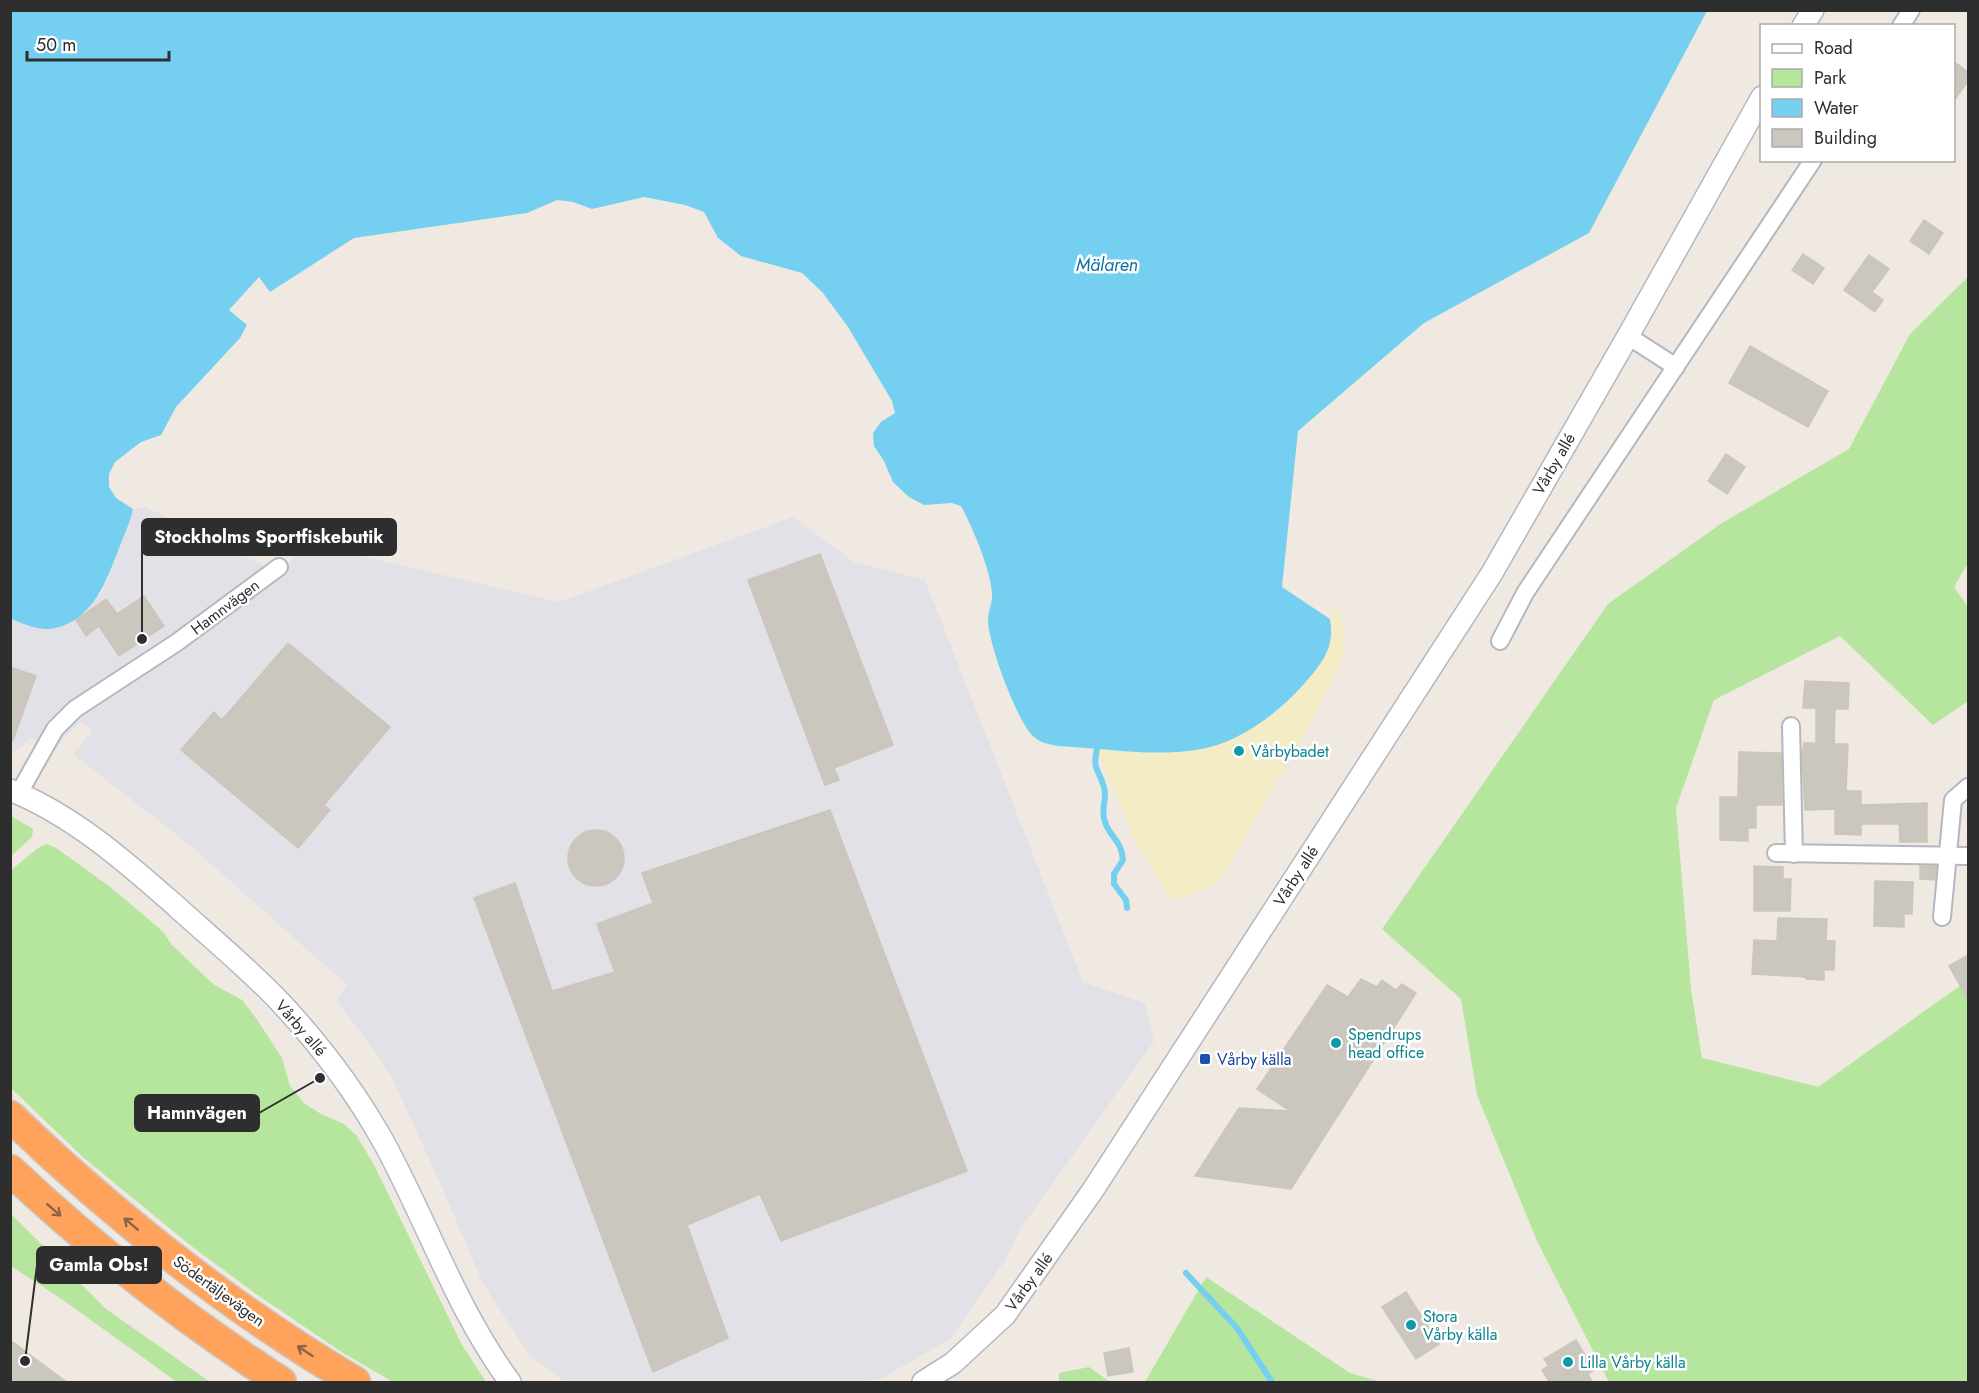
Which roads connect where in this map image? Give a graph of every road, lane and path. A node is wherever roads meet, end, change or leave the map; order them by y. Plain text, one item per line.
1 (1813, 10) edge
2 (1911, 10) edge
3 (1804, 24) edge
4 (1902, 24) edge
5 (1760, 99) edge
6 (1812, 162) edge
7 (1628, 336) junction
8 (1676, 368) junction
9 (279, 567) dead end
10 (1500, 640) dead end
11 (1791, 726) dead end
12 (1968, 787) edge
13 (15, 791) edge
14 (1776, 853) dead end
15 (1794, 854) junction
16 (1946, 855) junction
17 (1968, 856) edge
18 (1942, 917) dead end
19 (10, 1116) edge
20 (10, 1170) edge
21 (281, 1383) edge
22 (355, 1383) edge
23 (510, 1383) edge
24 (923, 1383) edge

1 - 3 street
2 - 4 street
5 - 7 street, Vårby allé
6 - 8 street
7 - 8 street
7 - 24 street, Vårby allé
8 - 10 street
9 - 13 street, Hamnvägen
11 - 15 street
12 - 16 street
13 - 23 street, Vårby allé
14 - 15 street
15 - 16 street
16 - 17 street
16 - 18 street
22 -> 19 highway, Södertäljevägen
20 -> 21 highway

